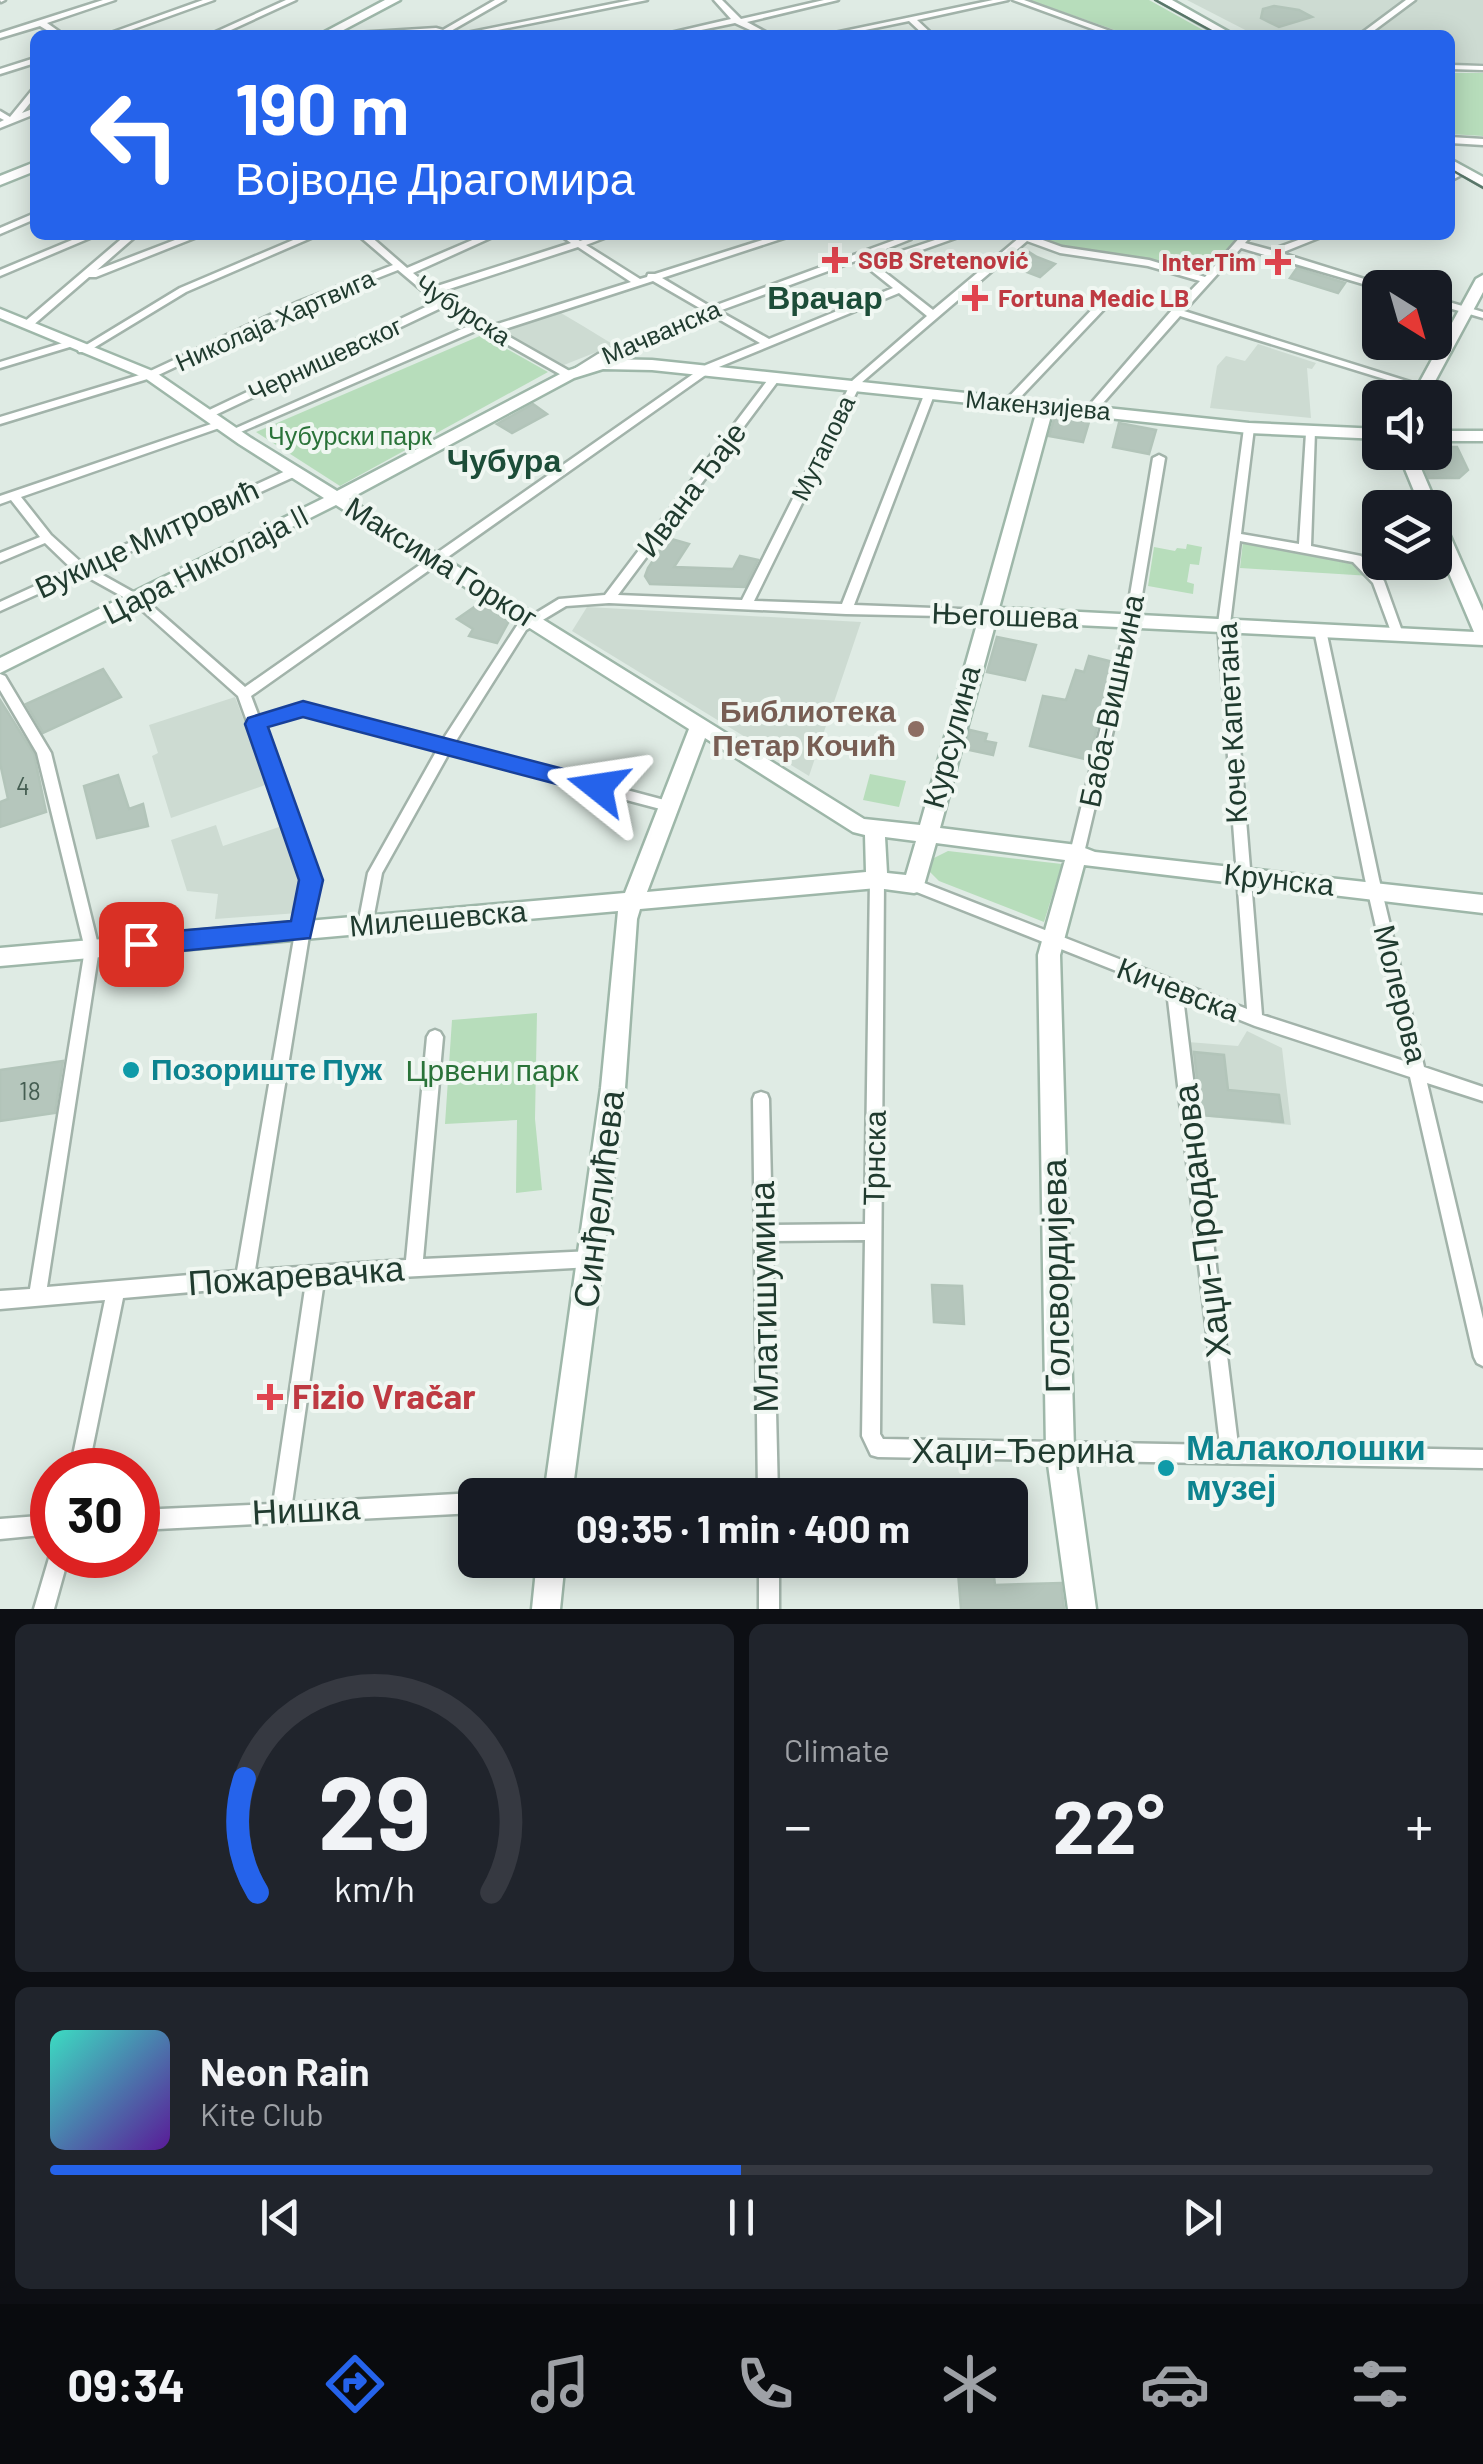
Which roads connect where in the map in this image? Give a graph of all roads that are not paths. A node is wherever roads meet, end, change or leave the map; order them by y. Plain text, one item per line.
1 (84, 0) edge
2 (110, 0) edge
3 (210, 0) edge
4 (292, 0) edge
5 (394, 0) edge
6 (408, 0) edge
7 (502, 0) edge
8 (643, 0) edge
9 (718, 0) edge
10 (834, 0) edge
11 (1004, 0) edge
12 (1017, 0) edge
13 (1164, 0) edge
14 (1412, 0) edge
15 (93, 6) junction
16 (911, 19) junction
17 (737, 21) junction
18 (41, 23) junction
19 (52, 30) edge
20 (123, 30) edge
21 (224, 30) edge
22 (335, 30) edge
23 (350, 30) edge
24 (447, 30) edge
25 (487, 30) edge
26 (691, 30) edge
27 (756, 30) edge
28 (855, 30) edge
29 (923, 30) edge
30 (1103, 30) edge
31 (1219, 30) edge
32 (1370, 30) edge
33 (0, 36) edge
34 (30, 62) edge
35 (1455, 67) edge
36 (1483, 68) edge
37 (0, 72) edge
38 (30, 98) edge
39 (30, 113) edge
40 (0, 114) edge
41 (11, 120) junction
42 (0, 125) edge
43 (1455, 140) edge
44 (1483, 142) edge
45 (30, 160) edge
46 (1455, 166) edge
47 (30, 168) edge
48 (1464, 171) junction
49 (0, 173) edge
50 (1455, 176) edge
51 (0, 181) edge
52 (1483, 182) edge
53 (30, 218) edge
54 (0, 231) edge
55 (80, 240) edge
56 (127, 240) edge
57 (183, 240) edge
58 (301, 240) edge
59 (369, 240) edge
60 (479, 240) edge
61 (572, 240) edge
62 (591, 240) edge
63 (748, 240) edge
64 (772, 240) edge
65 (900, 240) edge
66 (944, 240) edge
67 (1017, 240) edge
68 (1033, 240) edge
69 (1242, 240) edge
70 (1245, 240) edge
71 (1314, 240) edge
72 (578, 244) junction
73 (755, 245) junction
74 (858, 255) junction
75 (1289, 255) junction
76 (870, 265) junction
77 (403, 269) junction
78 (0, 273) edge
79 (87, 276) junction
80 (651, 276) junction
81 (1362, 279) edge
82 (1483, 279) edge
83 (1206, 280) junction
84 (636, 281) junction
85 (900, 289) junction
86 (429, 292) junction
87 (444, 303) junction
88 (1103, 304) dead end
89 (1452, 306) edge
90 (714, 309) junction
91 (1466, 310) junction
92 (1176, 312) junction
93 (0, 313) edge
94 (933, 315) junction
95 (1483, 315) edge
96 (27, 325) junction
97 (485, 328) junction
98 (768, 343) junction
99 (76, 347) junction
100 (614, 358) junction
101 (0, 364) edge
102 (700, 372) junction
103 (573, 373) junction
104 (150, 375) junction
105 (774, 379) junction
106 (1382, 380) edge
107 (1428, 380) edge
108 (853, 387) junction
109 (929, 395) junction
110 (1009, 403) junction
111 (1046, 407) junction
112 (1091, 410) junction
113 (0, 421) edge
114 (220, 424) junction
115 (1248, 428) junction
116 (1311, 433) junction
117 (1362, 434) edge
118 (1452, 436) edge
119 (1483, 436) edge
120 (1159, 458) dead end
121 (294, 472) junction
122 (14, 496) junction
123 (338, 498) junction
124 (0, 500) edge
125 (1234, 536) junction
126 (47, 538) junction
127 (1305, 548) junction
128 (0, 558) edge
129 (434, 560) junction
130 (1452, 561) edge
131 (80, 570) junction
132 (138, 600) junction
133 (610, 600) junction
134 (746, 605) junction
135 (0, 607) edge
136 (846, 610) junction
137 (986, 614) junction
138 (531, 619) junction
139 (1132, 621) junction
140 (1224, 624) junction
141 (1320, 630) junction
142 (1397, 634) junction
143 (1483, 636) edge
144 (0, 666) edge
145 (0, 679) edge
146 (244, 694) junction
147 (256, 724) junction
148 (700, 726) junction
149 (447, 744) junction
150 (668, 806) junction
151 (874, 830) junction
152 (924, 836) junction
153 (1077, 853) junction
154 (1241, 871) junction
155 (877, 880) junction
156 (914, 885) junction
157 (1374, 885) junction
158 (1483, 890) edge
159 (630, 903) junction
160 (1483, 904) edge
161 (365, 925) junction
162 (302, 930) junction
163 (1051, 942) junction
164 (92, 949) junction
165 (0, 957) edge
166 (1174, 989) junction
167 (1255, 1020) junction
168 (435, 1037) dead end
169 (1420, 1074) junction
170 (1483, 1094) edge
171 (761, 1099) dead end
172 (874, 1232) junction
173 (763, 1233) junction
174 (593, 1259) junction
175 (414, 1267) junction
176 (316, 1272) junction
177 (245, 1278) junction
178 (116, 1291) junction
179 (38, 1298) junction
180 (0, 1300) edge
181 (1483, 1358) edge
182 (871, 1436) joint
183 (84, 1448) edge
184 (1060, 1450) junction
185 (1230, 1453) junction
186 (1483, 1458) edge
187 (561, 1478) edge
188 (768, 1478) edge
189 (458, 1504) edge
190 (281, 1511) junction
191 (160, 1519) edge
192 (30, 1527) edge
193 (0, 1529) edge
194 (53, 1578) edge
195 (549, 1578) edge
196 (769, 1578) edge
197 (44, 1609) edge
198 (546, 1609) edge
199 (770, 1609) edge
200 (1082, 1609) edge

1 - 15 street
2 - 15 street
3 - 20 street
4 - 21 street
5 - 22 main road
6 - 23 main road
7 - 24 street
8 - 25 street
9 - 17 street
10 - 17 street
11 - 16 street
12 - 30 street
13 - 31 main road
14 - 32 street
15 - 18 street
16 - 28 street
16 - 29 street
17 - 26 street
17 - 27 street
18 - 19 street
18 - 33 street
34 - 37 street
35 - 36 street
38 - 41 street
39 - 41 street
40 - 41 street
41 - 42 street
43 - 44 street
45 - 49 main road
46 - 48 main road
47 - 51 main road
48 - 50 street
48 - 52 main road
53 - 54 street
55 - 78 street
56 - 79 street
57 - 79 street
58 - 99 street
59 - 77 street, Чубурска
60 - 77 street, Николаја Хартвига
61 - 72 street
62 - 72 street
63 - 73 street
64 - 73 street
65 - 74 street, Мачванска
66 - 76 street
67 - 94 street, Мутапова
68 - 83 street
69 - 83 street
70 - 75 street
71 - 75 street
72 - 84 street
72 - 86 street
73 - 80 street
74 - 76 street
74 - 90 street, Мачванска
75 - 81 street
76 - 85 street
77 - 86 street, Чубурска
77 - 104 street, Николаја Хартвига
79 - 96 street
80 - 84 street
80 - 90 street
82 - 91 main road
83 - 92 street
84 - 97 street
85 - 94 street
85 - 98 street
86 - 87 street, Чубурска
87 - 97 street, Чубурска
87 - 114 street, Чернишевског
88 - 110 street
89 - 91 street
90 - 98 street
90 - 100 street, Мачванска
91 - 95 street
91 - 107 main road
92 - 106 street
92 - 112 street
93 - 96 main road, Максима Горког
94 - 108 street, Мутапова
96 - 99 main road, Максима Горког
97 - 103 street, Чубурска
97 - 114 street
98 - 102 street
99 - 101 street
99 - 104 main road, Максима Горког
100 - 102 main road, Макензијева
100 - 103 main road, Макензијева
102 - 103 main road, Макензијева
102 - 105 main road, Макензијева
102 - 129 street
103 - 123 main road, Цара Николаја II
104 - 113 street, Николаја Хартвига
104 - 114 main road, Максима Горког
105 - 108 main road, Макензијева
105 - 133 street, Ивана Ђаје
108 - 109 main road, Макензијева
108 - 134 street, Мутапова
109 - 110 main road, Макензијева
109 - 136 street
110 - 111 main road, Макензијева
111 - 112 main road, Макензијева
111 - 137 main road, Курсулина
112 - 115 main road, Макензијева
114 - 121 main road, Максима Горког
114 - 122 street
115 - 116 main road, Макензијева
115 - 125 street, Коче Капетана
116 - 117 main road, Макензијева
116 - 127 street
118 - 119 main road
120 - 139 street, Баба-Вишњина
121 - 123 main road, Максима Горког
121 - 131 street, Вукице Митровић
122 - 124 street
122 - 126 street
123 - 129 main road, Максима Горког
123 - 132 main road, Цара Николаја II
125 - 127 street
125 - 140 street, Коче Капетана
126 - 128 street
126 - 131 street
127 - 142 street
129 - 138 main road, Максима Горког
129 - 146 street
130 - 143 main road
131 - 132 street
131 - 135 street, Вукице Митровић
132 - 144 main road, Цара Николаја II
132 - 146 street
133 - 134 street, Његошева
133 - 138 street, Његошева
134 - 136 street, Његошева
136 - 137 street, Његошева
137 - 139 main road, Његошева
137 - 152 main road, Курсулина
138 - 148 main road, Максима Горког
138 - 149 street
139 - 140 main road, Његошева
139 - 153 street, Баба-Вишњина
140 - 141 main road, Његошева
140 - 154 street, Коче Капетана
141 - 142 main road, Његошева
141 - 157 street, Молерова
142 - 143 main road, Његошева
145 - 164 street
146 - 147 street
147 - 149 street
147 - 162 street
148 - 150 main road, Синђелићева
148 - 151 main road, Максима Горког
149 - 150 street
149 - 161 street
150 - 159 main road, Синђелићева
151 - 152 main road, Крунска
151 - 155 main road
152 - 153 main road, Крунска
152 - 156 main road, Курсулина
153 - 154 main road, Крунска
153 - 163 main road, Баба-Вишњина
154 - 157 main road, Крунска
154 - 167 street, Коче Капетана
155 - 156 main road, Кичевска
155 - 159 main road, Милешевска
155 - 172 street, Трнска
156 - 163 street, Кичевска
157 - 158 main road, Крунска
157 - 160 main road, Крунска
157 - 169 street, Молерова
159 - 161 main road, Милешевска
159 - 174 main road, Синђелићева
161 - 162 main road, Милешевска
162 - 164 main road, Милешевска
162 - 177 street
163 - 166 street, Кичевска
163 - 184 main road, Голсвордијева
164 - 165 main road, Милешевска
164 - 179 street
166 - 167 street, Кичевска
166 - 185 street, Хаџи-Проданова
167 - 169 street, Кичевска
168 - 175 street
169 - 170 street, Кичевска
169 - 181 street, Молерова
171 - 173 street, Млатишумина
172 - 173 street
172 - 182 street, Трнска
173 - 188 street, Млатишумина
174 - 175 street, Пожаревачка
174 - 187 main road, Синђелићева
175 - 176 street, Пожаревачка
176 - 177 street, Пожаревачка
176 - 190 street
177 - 178 street, Пожаревачка
178 - 179 street, Пожаревачка
178 - 183 street
179 - 180 street, Пожаревачка
182 - 184 street, Хаџи-Ђерина
184 - 185 street, Хаџи-Ђерина
184 - 200 main road, Голсвордијева
185 - 186 street, Хаџи-Ђерина
189 - 190 street, Нишка
190 - 191 street, Нишка
192 - 193 street
194 - 197 street
195 - 198 main road
196 - 199 street

